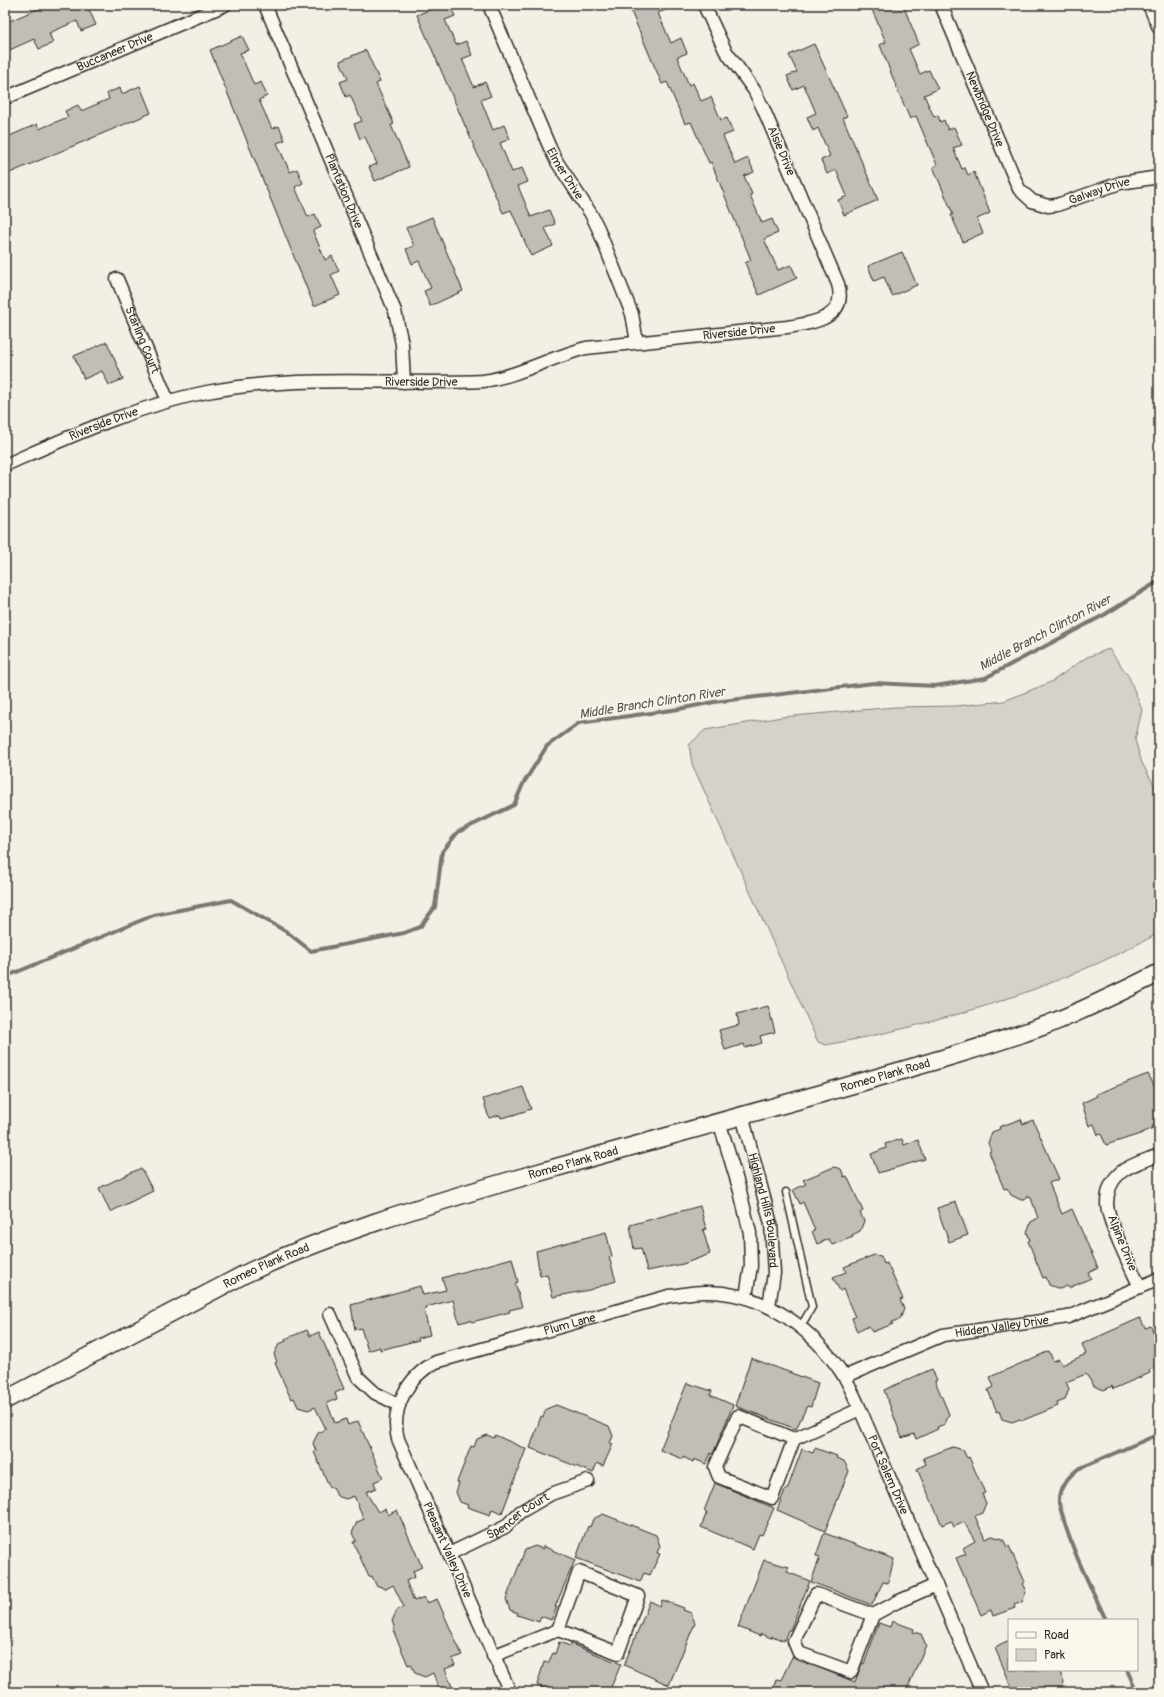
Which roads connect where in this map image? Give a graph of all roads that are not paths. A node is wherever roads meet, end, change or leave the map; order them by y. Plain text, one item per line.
1 (225, 5) edge
2 (265, 5) edge
3 (489, 5) edge
4 (704, 5) edge
5 (940, 5) edge
6 (1149, 5) edge
7 (1159, 28) edge
8 (5, 98) edge
9 (1159, 177) edge
10 (1040, 204) joint
11 (117, 279) dead end
12 (839, 305) joint
13 (637, 342) junction
14 (404, 382) junction
15 (168, 401) junction
16 (5, 465) edge
17 (1159, 973) edge
18 (742, 1115) junction
19 (719, 1121) junction
20 (1159, 1155) edge
21 (786, 1192) dead end
22 (1159, 1279) edge
23 (1140, 1287) junction
24 (746, 1296) junction
25 (769, 1306) junction
26 (330, 1314) dead end
27 (801, 1326) junction
28 (844, 1377) junction
29 (406, 1390) joint
30 (5, 1400) edge
31 (399, 1405) junction
32 (860, 1409) junction
33 (794, 1439) junction
34 (588, 1481) dead end
35 (449, 1554) junction
36 (936, 1585) junction
37 (873, 1616) junction
38 (558, 1630) junction
39 (493, 1656) junction
40 (510, 1692) edge
41 (982, 1692) edge

1 - 8 street, Buccaneer Drive
2 - 14 street, Plantation Drive
3 - 13 street, Elmer Drive
4 - 12 street, Alsie Drive
5 - 10 street, Newbridge Drive
6 - 7 street
9 - 10 street, Galway Drive
11 - 15 street, Starling Court
12 - 13 street, Riverside Drive
13 - 14 street, Riverside Drive
14 - 15 street, Riverside Drive
15 - 16 street, Riverside Drive
17 - 18 main road, Romeo Plank Road
18 - 19 main road, Romeo Plank Road
18 - 25 street, Highland Hills Boulevard
19 - 24 street, Highland Hills Boulevard
19 - 30 main road, Romeo Plank Road
20 - 23 street, Alpine Drive
21 - 27 lane
22 - 23 street, Hidden Valley Drive
23 - 28 street, Hidden Valley Drive
24 - 25 street, Port Salem Drive
24 - 29 street, Plum Lane
25 - 27 street, Port Salem Drive
26 - 31 street
27 - 28 street, Port Salem Drive
28 - 32 street, Port Salem Drive
29 - 31 street, Pleasant Valley Drive
31 - 35 street, Pleasant Valley Drive
32 - 33 street
32 - 36 street, Port Salem Drive
33 - 33 street
34 - 35 street, Spencer Court
35 - 39 street, Pleasant Valley Drive
36 - 37 street
36 - 41 street, Port Salem Drive
37 - 37 street
38 - 38 street
38 - 39 street
39 - 40 street, Pleasant Valley Drive

